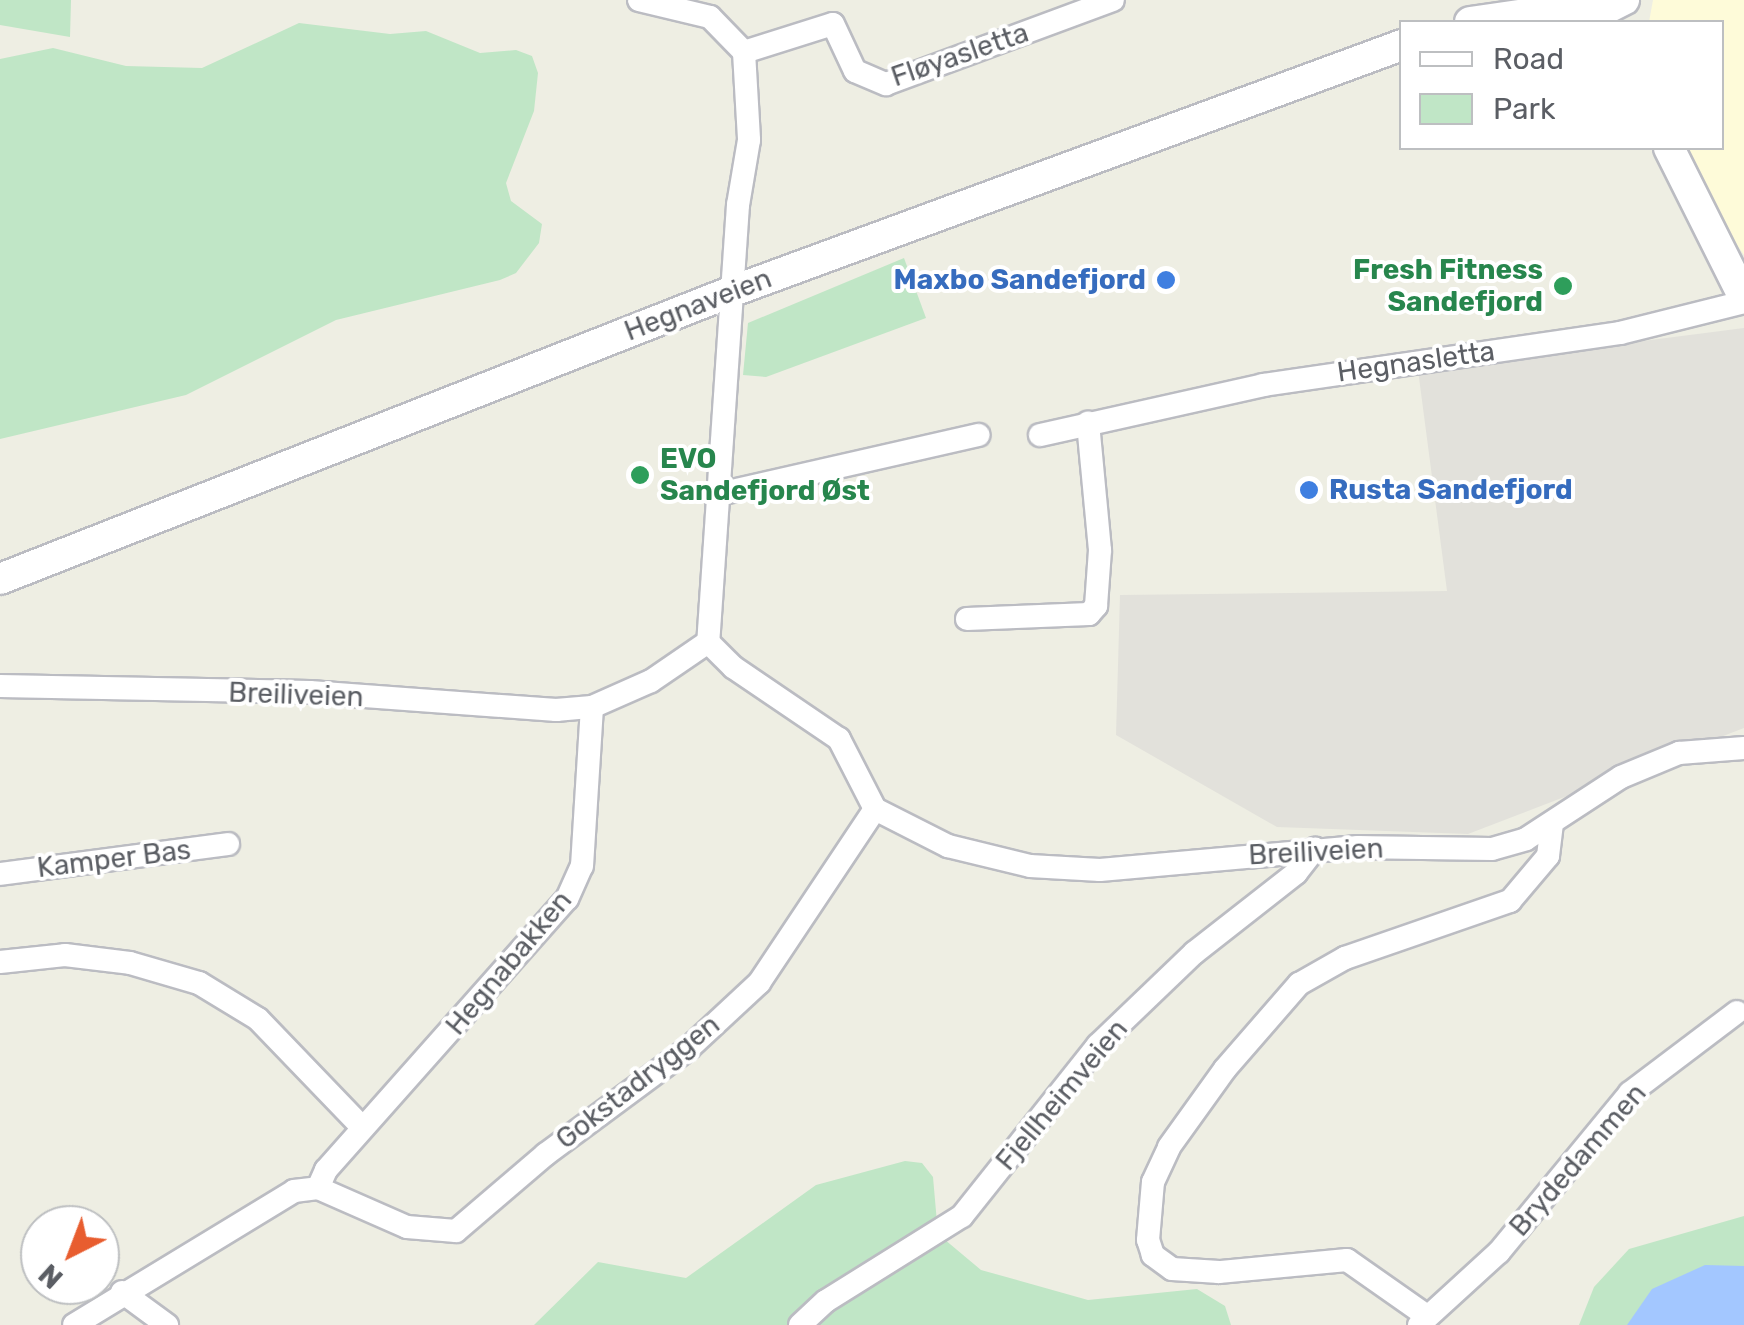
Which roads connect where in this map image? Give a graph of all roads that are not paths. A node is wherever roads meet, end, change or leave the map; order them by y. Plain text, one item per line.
1 (639, 0) edge
2 (1508, 0) edge
3 (1628, 0) edge
4 (1097, 3) edge
5 (689, 4) edge
6 (1584, 10) edge
7 (1473, 20) edge
8 (1489, 20) edge
9 (1399, 46) edge
10 (744, 52) junction
11 (1670, 150) edge
12 (1705, 213) junction
13 (1744, 264) edge
14 (734, 291) junction
15 (1744, 300) edge
16 (1088, 423) junction
17 (1040, 435) dead end
18 (978, 436) dead end
19 (723, 494) junction
20 (0, 579) edge
21 (967, 619) dead end
22 (708, 642) junction
23 (0, 686) edge
24 (592, 707) junction
25 (1744, 748) edge
26 (875, 808) junction
27 (1552, 824) junction
28 (228, 844) dead end
29 (1314, 850) junction
30 (0, 874) edge
31 (0, 962) edge
32 (1737, 1012) dead end
33 (363, 1128) junction
34 (318, 1188) junction
35 (122, 1292) junction
36 (1422, 1320) edge
37 (74, 1325) edge
38 (166, 1325) edge
39 (800, 1325) edge

1 - 5 street
2 - 7 main road
3 - 6 main road
4 - 10 street, Fløyasletta
5 - 10 street
6 - 8 main road
9 - 14 main road, Hegnaveien
10 - 14 street
11 - 12 main road
12 - 13 main road
12 - 15 main road
14 - 19 street
14 - 20 main road, Hegnaveien
15 - 16 street, Hegnasletta
16 - 17 street, Hegnasletta
16 - 21 street
18 - 19 street
19 - 22 street
22 - 24 street
22 - 26 street
23 - 24 street, Breiliveien
24 - 33 street, Hegnabakken
25 - 27 street, Breiliveien
26 - 29 street, Breiliveien
26 - 34 street, Gokstadryggen
27 - 29 street, Breiliveien
27 - 36 street
28 - 30 street, Kamper Bas
29 - 39 street, Fjellheimveien
31 - 33 street
32 - 36 street, Brydedammen
33 - 34 street, Hegnabakken
34 - 35 street
35 - 37 street
35 - 38 street

